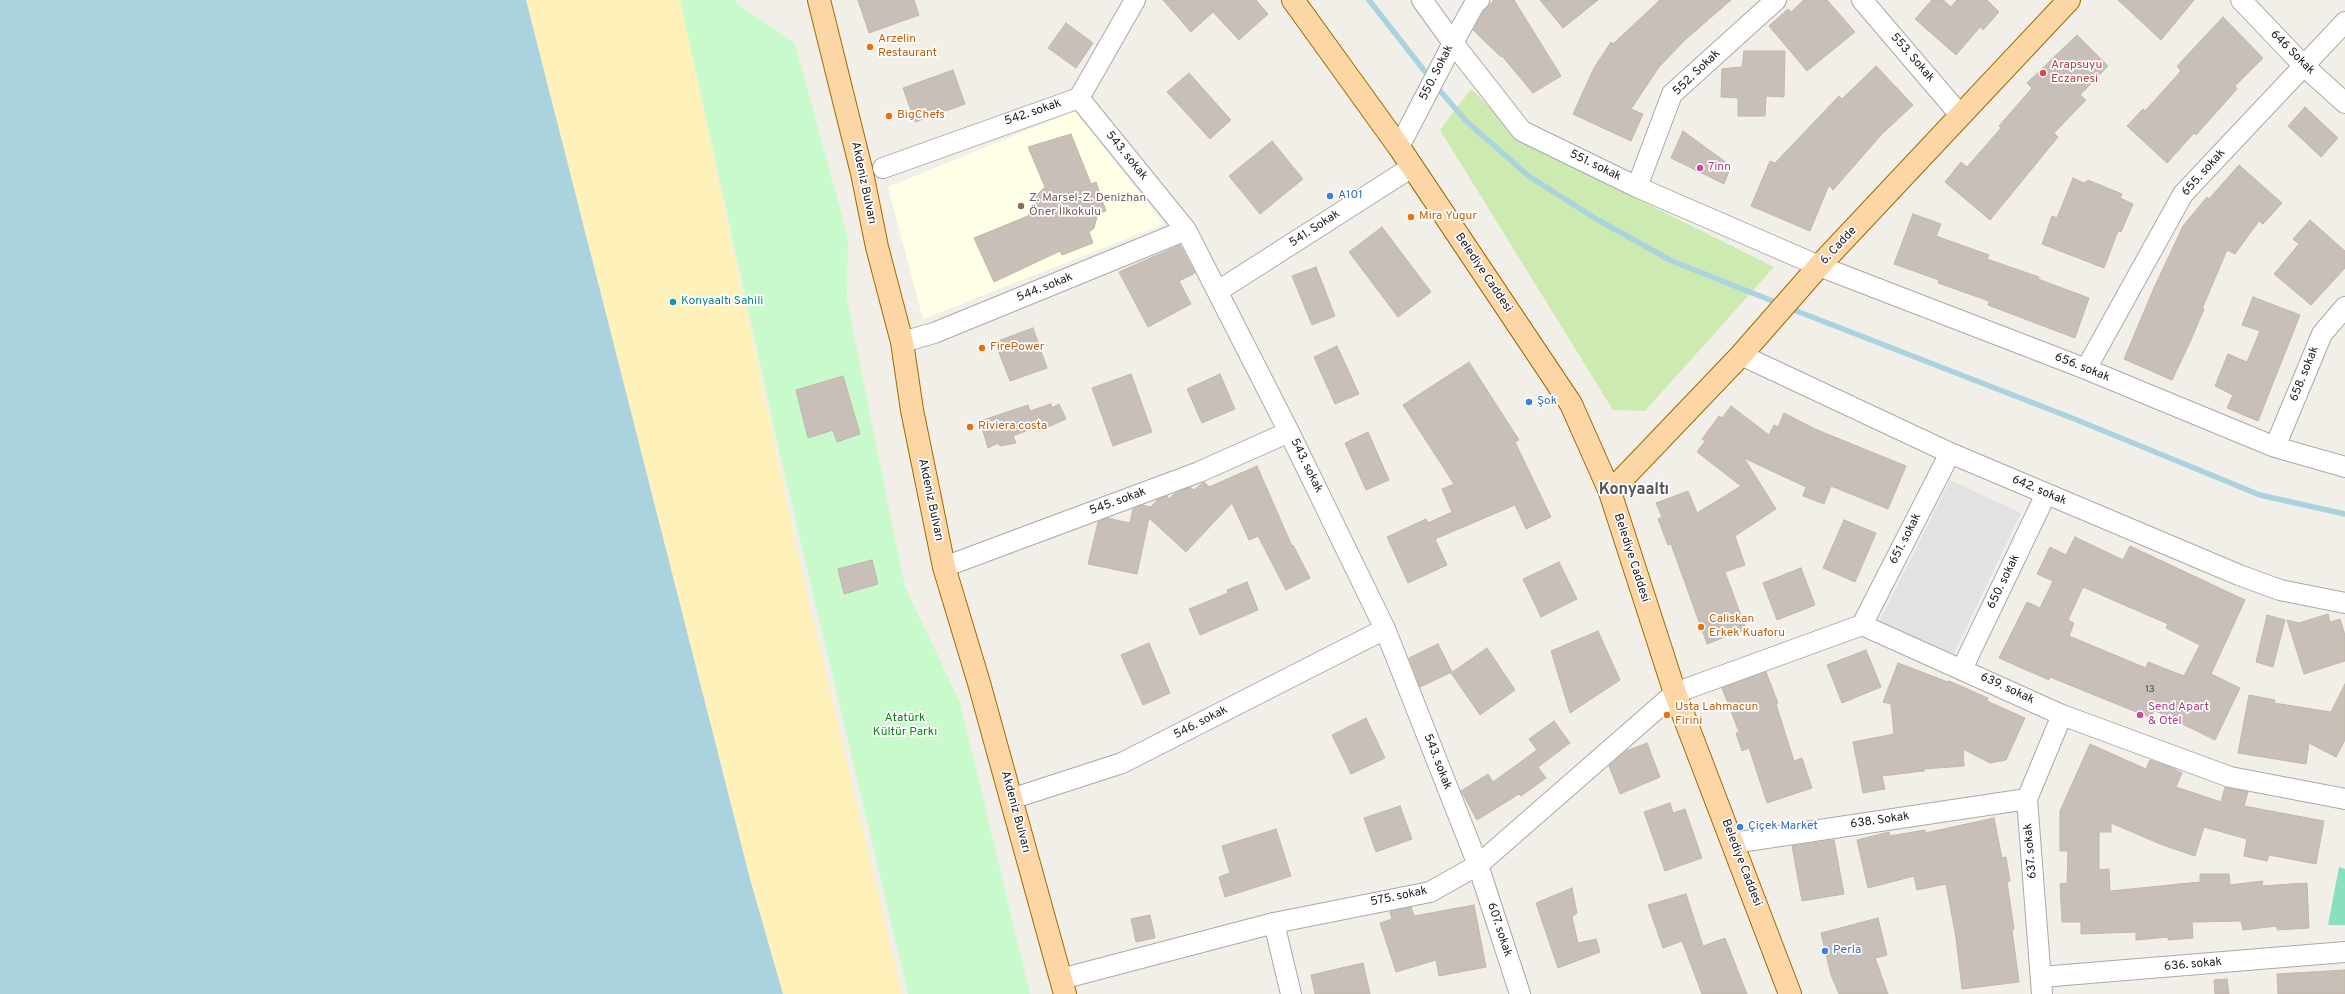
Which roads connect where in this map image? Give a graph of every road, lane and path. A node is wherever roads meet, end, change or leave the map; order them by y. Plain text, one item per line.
1 (819, 0) edge
2 (1135, 0) edge
3 (1293, 0) edge
4 (1422, 0) edge
5 (1479, 0) edge
6 (1776, 0) edge
7 (1862, 0) edge
8 (2069, 0) edge
9 (2241, 0) edge
10 (2345, 22) edge
11 (1453, 43) junction
12 (2303, 65) junction
13 (1078, 98) junction
14 (2345, 103) edge
15 (1961, 116) junction
16 (1398, 147) junction
17 (1412, 167) junction
18 (883, 168) dead end
19 (1637, 187) junction
20 (1186, 230) junction
21 (1820, 266) junction
22 (1218, 291) junction
23 (2345, 307) edge
24 (902, 342) junction
25 (1740, 355) junction
26 (2086, 369) junction
27 (1289, 432) junction
28 (2275, 447) junction
29 (1950, 453) junction
30 (2345, 467) edge
31 (1610, 492) junction
32 (2046, 494) junction
33 (944, 567) junction
34 (2345, 603) edge
35 (1862, 625) junction
36 (1385, 629) junction
37 (1962, 669) junction
38 (1675, 693) junction
39 (2062, 715) junction
40 (2345, 798) edge
41 (1011, 799) junction
42 (2027, 799) junction
43 (1733, 843) junction
44 (1478, 865) junction
45 (1274, 923) junction
46 (2345, 952) edge
47 (1063, 986) edge
48 (2042, 986) edge
49 (1291, 994) edge
50 (1520, 994) edge
51 (1790, 994) edge

1 - 24 main road, Akdeniz Bulvarı
2 - 13 street
3 - 16 main road, Belediye Caddesi
4 - 11 street, 551. sokak
5 - 11 street, 550. Sokak
6 - 19 street, 552. Sokak
7 - 15 street, 553. Sokak
8 - 15 main road, 6. Cadde
9 - 12 street, 646 Sokak
10 - 12 street, 655. sokak
11 - 16 street, 550. Sokak
11 - 19 street, 551. sokak
12 - 14 street, 646 Sokak
12 - 26 street, 655. sokak
13 - 18 street, 542. sokak
13 - 20 street, 543. sokak
15 - 21 main road, 6. Cadde
16 - 17 main road, Belediye Caddesi
17 - 22 street, 541. Sokak
17 - 31 main road, Belediye Caddesi
19 - 21 street, 551. sokak
20 - 22 street, 543. sokak
20 - 24 street, 544. sokak
21 - 25 main road, 6. Cadde
21 - 26 street, 656. sokak
22 - 27 street, 543. sokak
23 - 28 street, 658. sokak
24 - 33 main road, Akdeniz Bulvarı
25 - 29 street, 642. sokak
25 - 31 main road, 6. Cadde
26 - 28 street, 656. sokak
27 - 33 street, 545. sokak
27 - 36 street, 543. sokak
28 - 30 street, 656. sokak
29 - 32 street, 642. sokak
29 - 35 street, 651. sokak
31 - 38 main road, Belediye Caddesi
32 - 34 street, 642. sokak
32 - 37 street, 650. sokak
33 - 41 main road, Akdeniz Bulvarı
35 - 37 street, 639. sokak
35 - 38 street
36 - 41 street, 546. sokak
36 - 44 street, 543. sokak
37 - 39 street, 639. sokak
38 - 43 main road, Belediye Caddesi
38 - 44 street, 575. sokak
39 - 40 street, 639. sokak
39 - 42 street, 637. sokak
41 - 47 main road, Akdeniz Bulvarı
42 - 43 street, 638. Sokak
42 - 48 street, 637. sokak
43 - 51 main road, Belediye Caddesi
44 - 45 street, 575. sokak
44 - 50 street, 607. sokak
45 - 47 street, 575. sokak
45 - 49 street
46 - 48 street, 636. sokak

